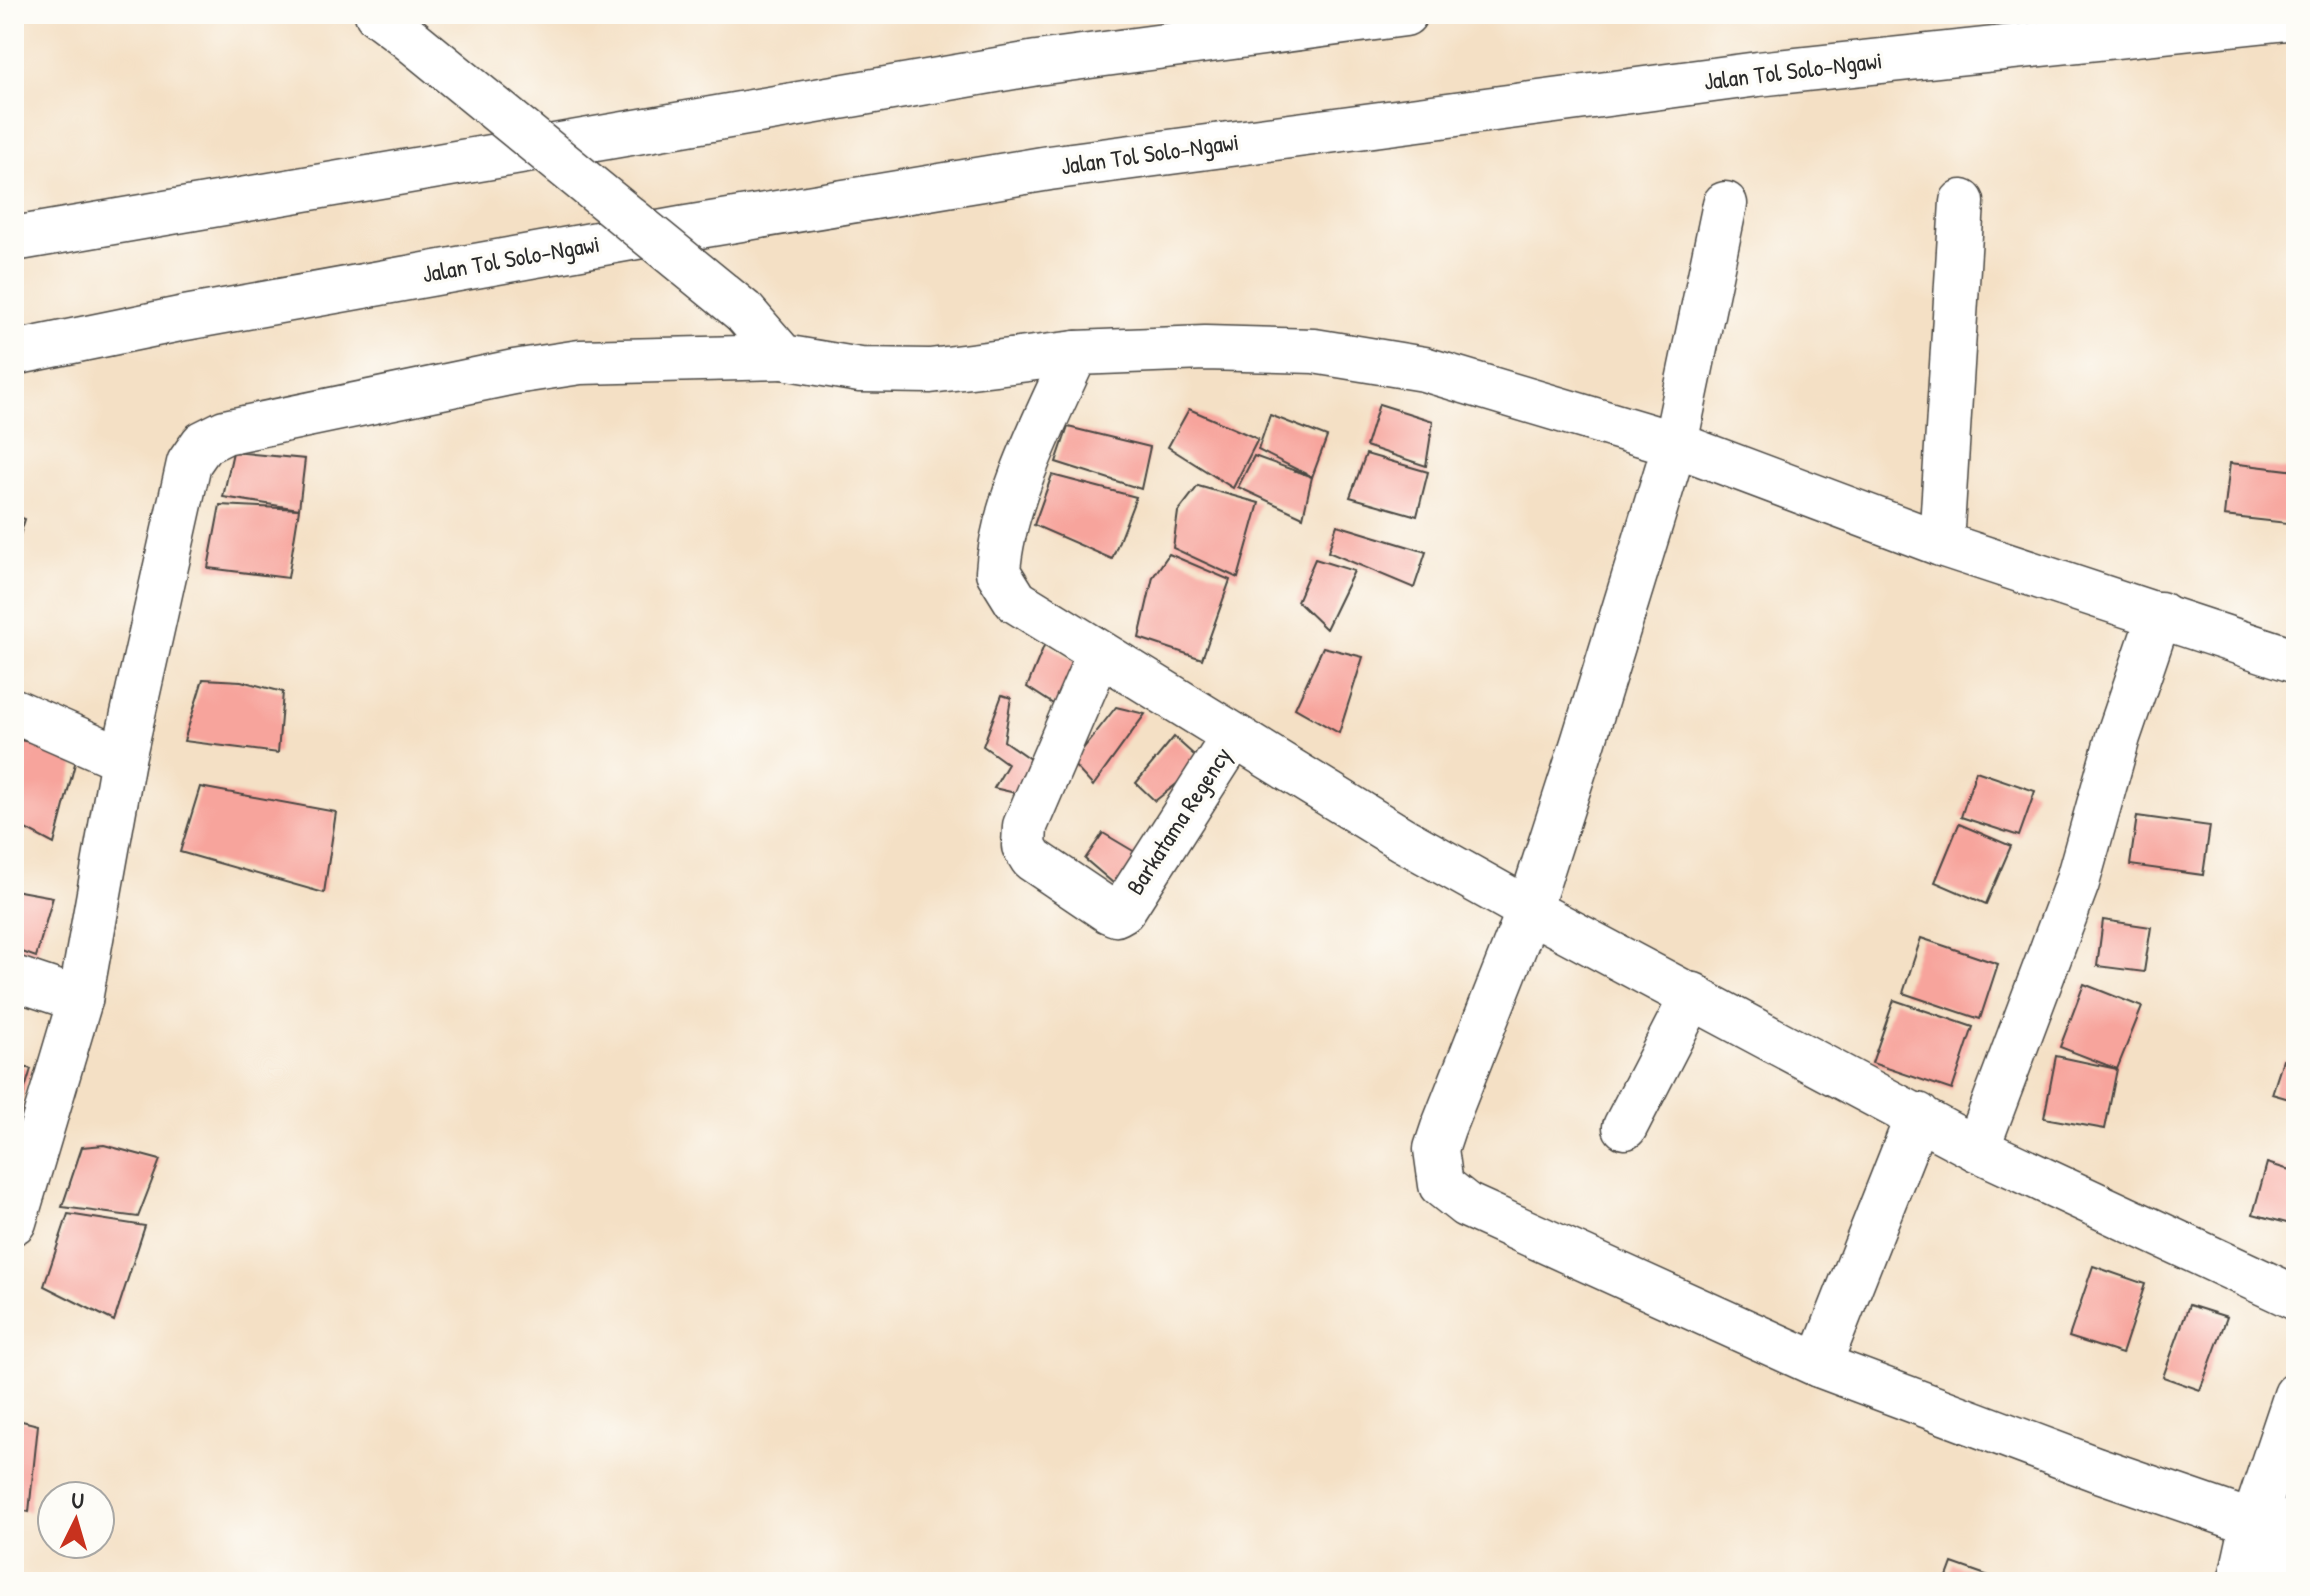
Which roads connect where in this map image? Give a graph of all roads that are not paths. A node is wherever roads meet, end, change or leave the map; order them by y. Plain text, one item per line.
1 (1405, 14) edge
2 (2296, 17) edge
3 (391, 24) edge
4 (1962, 202) dead end
5 (1725, 204) dead end
6 (14, 239) edge
7 (14, 353) edge
8 (1076, 353) junction
9 (783, 357) junction
10 (1675, 444) junction
11 (1941, 544) junction
12 (2160, 614) junction
13 (1099, 654) junction
14 (2296, 661) edge
15 (14, 711) edge
16 (1234, 736) junction
17 (123, 759) junction
18 (1529, 910) junction
19 (14, 978) edge
20 (1693, 995) junction
21 (80, 1000) junction
22 (1918, 1115) junction
23 (1625, 1127) dead end
24 (1977, 1149) junction
25 (14, 1222) edge
26 (2296, 1298) edge
27 (1819, 1365) junction
28 (2296, 1395) edge
29 (2296, 1519) edge
30 (2253, 1523) junction
31 (2240, 1582) edge
32 (2274, 1582) edge

1 - 6 main road
2 - 7 main road, Jalan Tol Solo–Ngawi
3 - 9 main road, bridge
4 - 11 main road
5 - 10 main road
8 - 9 main road
8 - 10 main road
8 - 13 main road
9 - 17 main road
10 - 11 main road
10 - 18 main road
11 - 12 main road
12 - 14 main road
12 - 24 main road
13 - 16 main road
13 - 16 main road, Barkatama Regency
15 - 17 main road
16 - 18 main road
17 - 21 main road
18 - 20 main road
18 - 27 main road
19 - 21 main road
20 - 22 main road
20 - 23 main road
21 - 25 main road
22 - 24 main road
22 - 27 main road
24 - 26 main road
27 - 30 main road
28 - 30 main road
29 - 32 main road
30 - 31 main road

